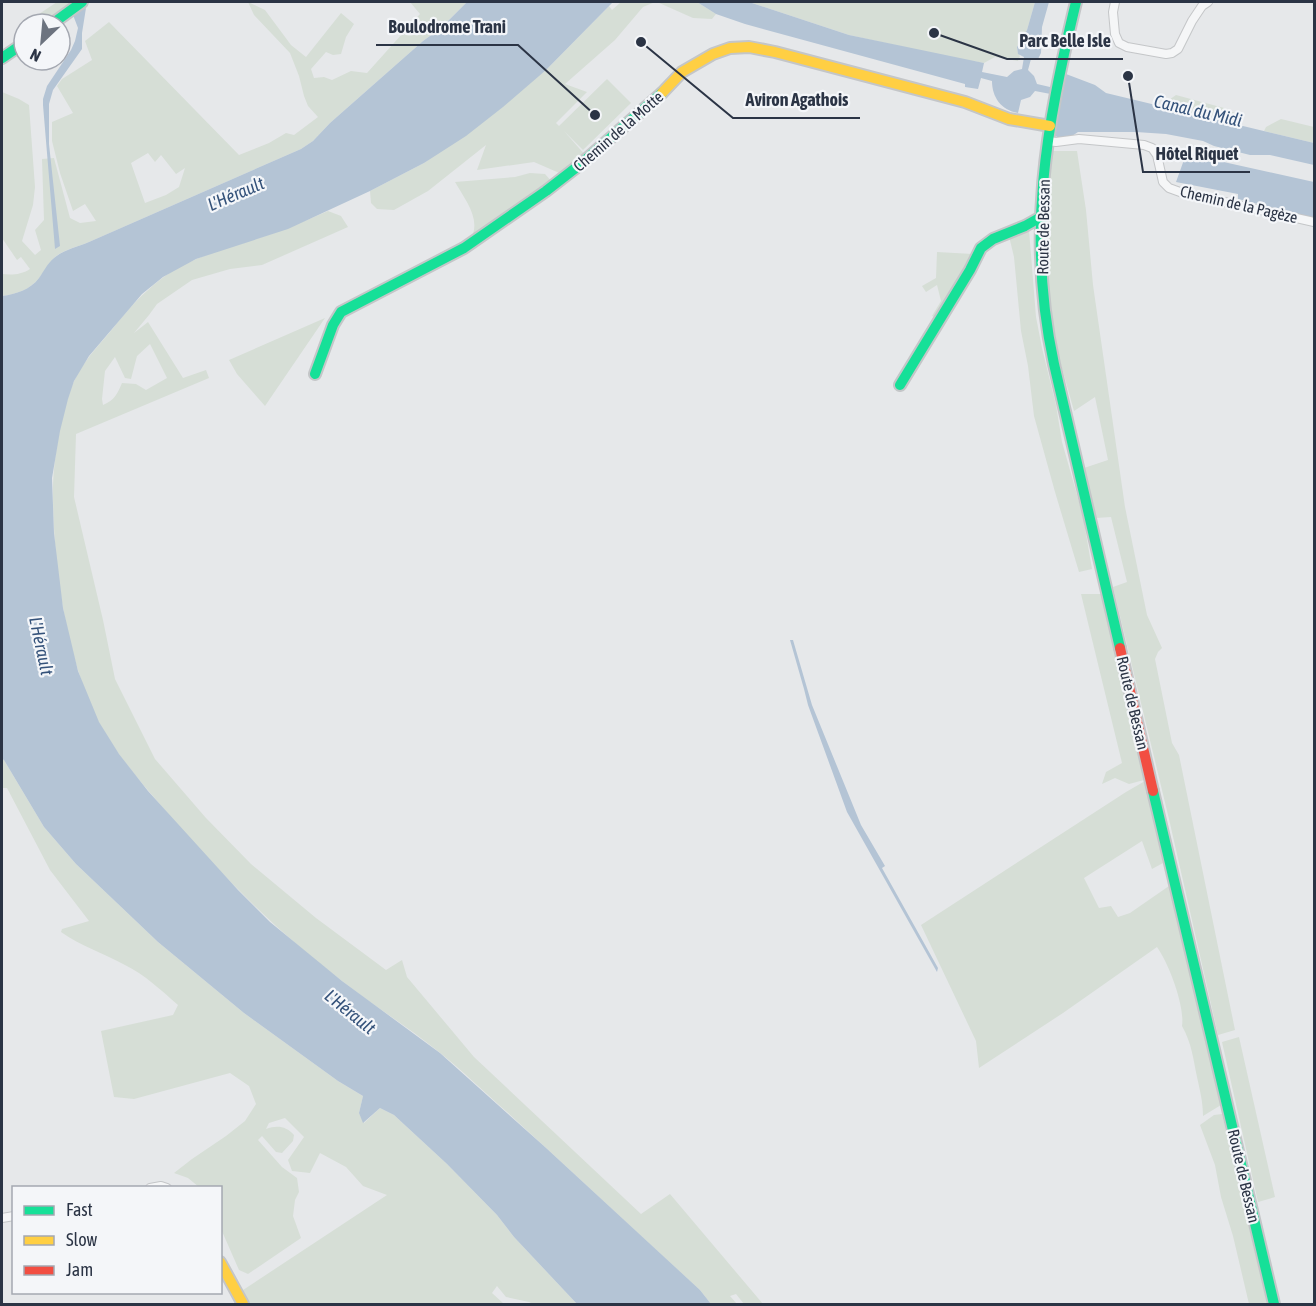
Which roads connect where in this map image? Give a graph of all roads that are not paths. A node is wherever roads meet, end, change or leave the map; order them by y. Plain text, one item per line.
1 (82, 2) edge
2 (1076, 2) edge
3 (1115, 2) edge
4 (1208, 2) edge
5 (68, 12) edge
6 (1050, 126) junction
7 (1048, 141) junction
8 (1040, 220) junction
9 (1314, 222) edge
10 (315, 374) dead end
11 (900, 386) dead end
12 (222, 1266) edge
13 (243, 1305) edge
14 (1274, 1305) edge

1 - 5 main road
2 - 6 main road, Route de Bessan
3 - 4 street
6 - 7 main road, Route de Bessan
6 - 10 main road, Chemin de la Motte
7 - 8 main road, Route de Bessan
7 - 9 street, Chemin de la Pagèze
8 - 11 main road
8 - 14 main road, Route de Bessan
12 - 13 main road

